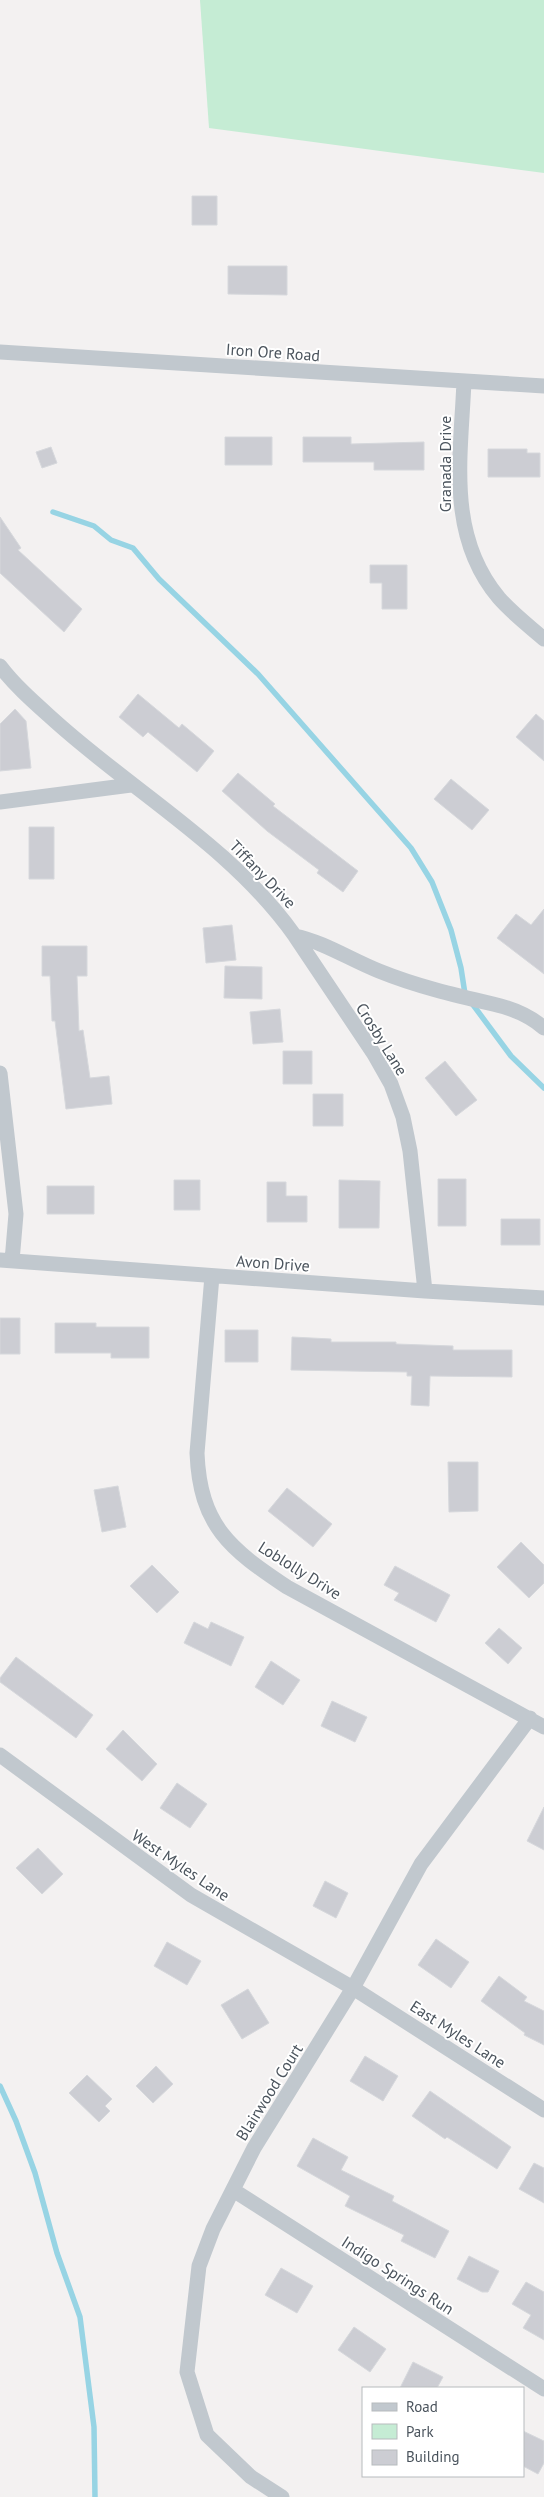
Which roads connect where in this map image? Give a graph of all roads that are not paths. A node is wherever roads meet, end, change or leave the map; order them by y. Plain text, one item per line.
1 (0, 352) edge
2 (464, 381) junction
3 (544, 386) edge
4 (544, 639) edge
5 (0, 666) edge
6 (131, 786) junction
7 (0, 802) edge
8 (295, 936) junction
9 (544, 1028) edge
10 (0, 1073) edge
11 (6, 1260) edge
12 (212, 1276) junction
13 (424, 1291) junction
14 (544, 1298) edge
15 (530, 1718) junction
16 (544, 1727) edge
17 (0, 1755) edge
18 (353, 1988) junction
19 (544, 2110) edge
20 (233, 2190) junction
21 (544, 2389) edge
22 (282, 2497) edge

1 - 2 street, Iron Ore Road
2 - 3 street, Iron Ore Road
2 - 4 street, Granada Drive
5 - 6 street, Tiffany Drive
6 - 7 street
6 - 8 street, Tiffany Drive
8 - 9 street
8 - 13 street, Crosby Lane
10 - 11 street
11 - 12 street, Avon Drive
12 - 13 street, Avon Drive
12 - 15 street, Loblolly Drive
13 - 14 street, Avon Drive
15 - 16 street, Loblolly Drive
15 - 18 street, Blairwood Court
17 - 18 street, West Myles Lane
18 - 19 street, East Myles Lane
18 - 20 street, Blairwood Court
20 - 21 street, Indigo Springs Run
20 - 22 street, Blairwood Court

